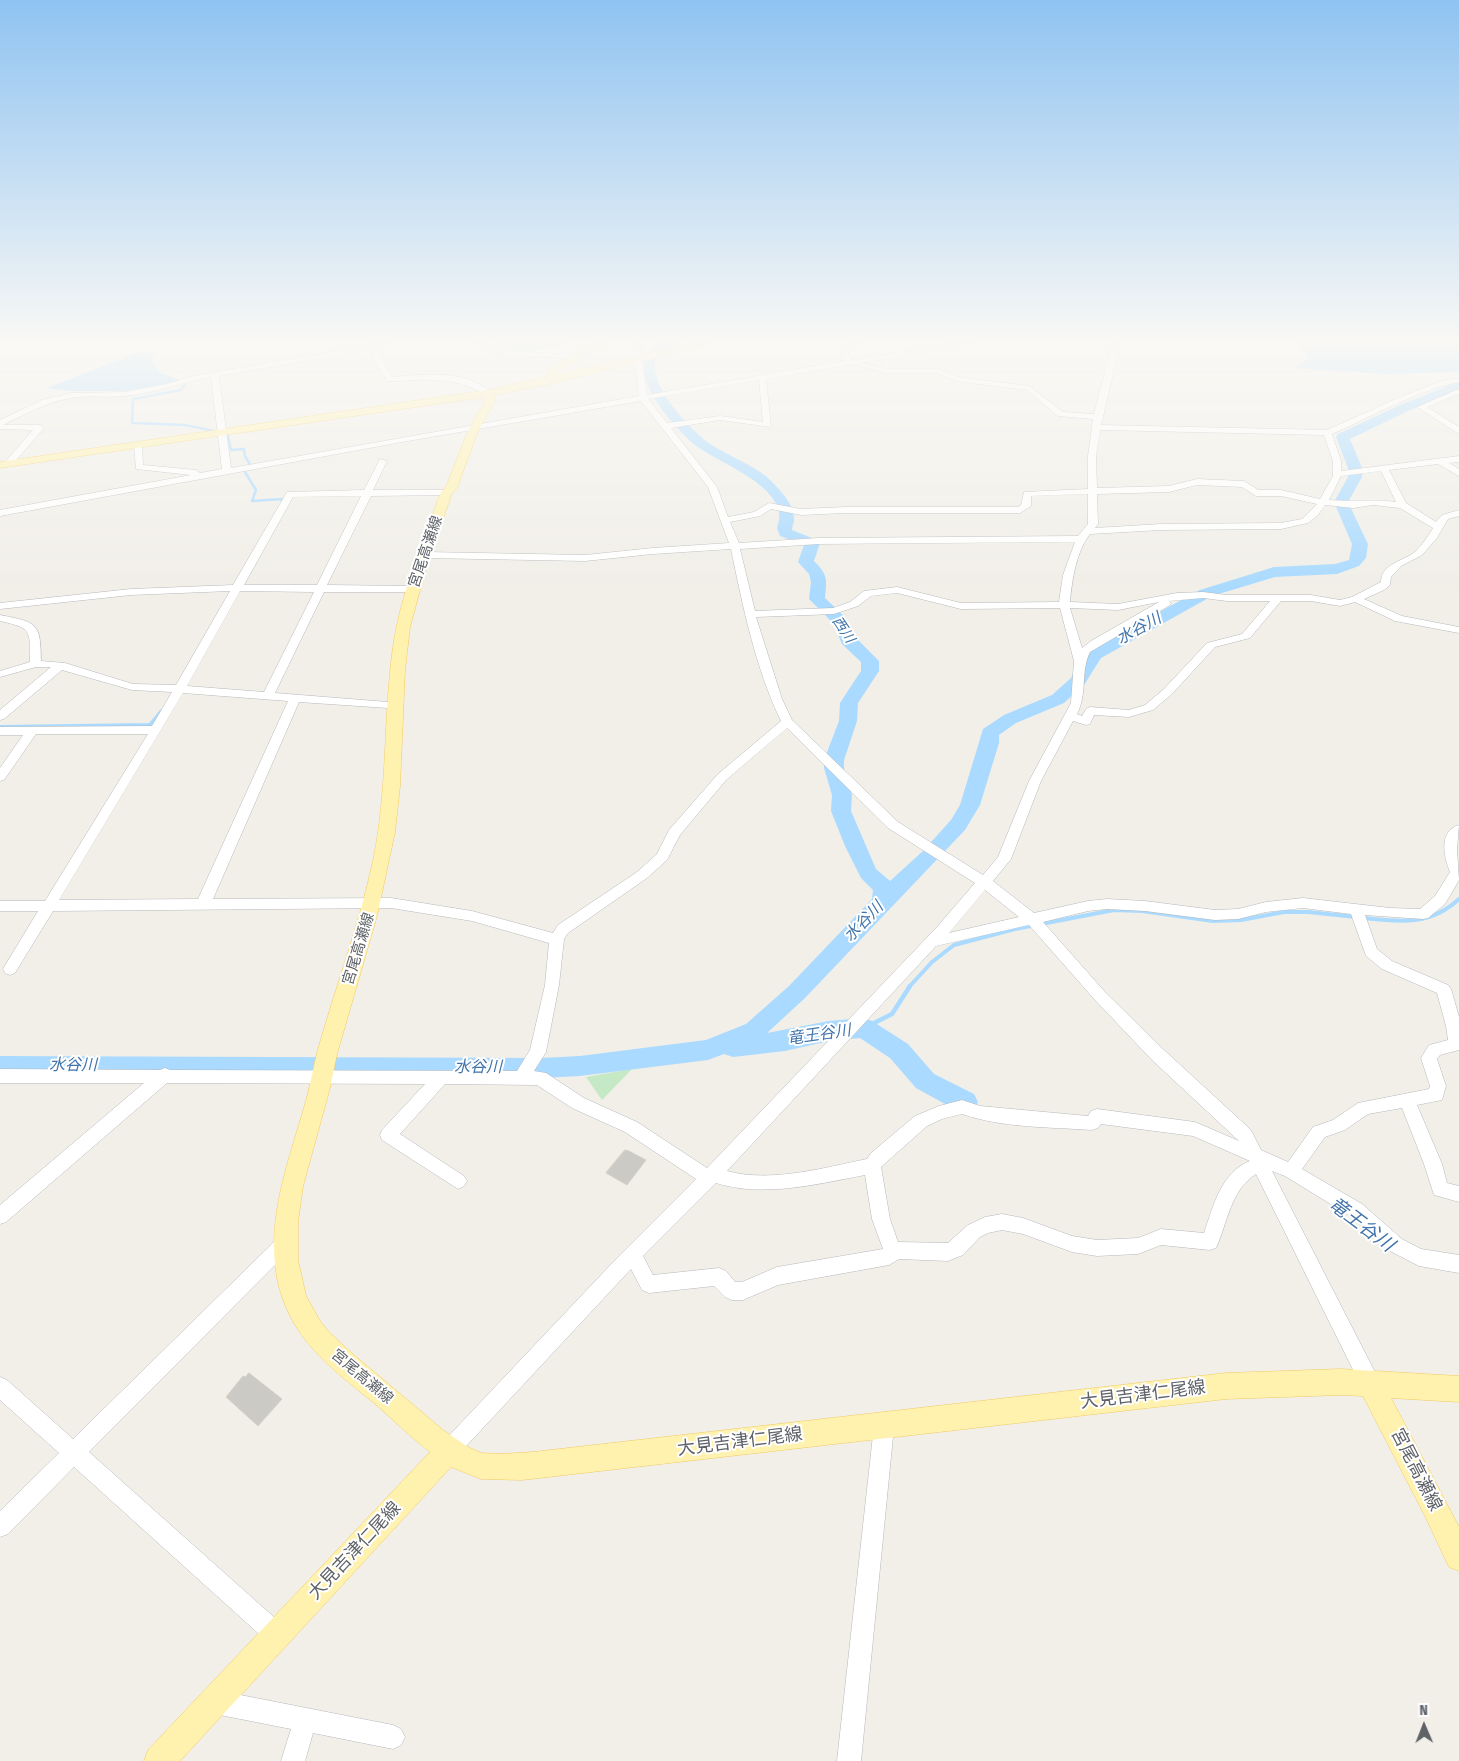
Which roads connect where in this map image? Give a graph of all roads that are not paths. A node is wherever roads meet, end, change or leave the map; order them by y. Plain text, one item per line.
1 (221, 424) edge
2 (275, 424) edge
3 (477, 424) edge
4 (491, 424) edge
5 (679, 424) edge
6 (1097, 424) edge
7 (1143, 424) edge
8 (1348, 424) edge
9 (667, 426) joint
10 (0, 427) edge
11 (475, 427) junction
12 (222, 432) junction
13 (1328, 433) junction
14 (138, 445) junction
15 (1459, 459) edge
16 (383, 461) dead end
17 (1441, 462) junction
18 (4, 464) edge
19 (1384, 469) junction
20 (227, 472) junction
21 (1459, 473) edge
22 (1338, 474) junction
23 (204, 476) junction
24 (368, 492) junction
25 (447, 492) junction
26 (1092, 492) junction
27 (1323, 502) junction
28 (1402, 505) junction
29 (0, 513) edge
30 (1459, 513) edge
31 (725, 520) junction
32 (1438, 527) junction
33 (1084, 535) junction
34 (735, 546) junction
35 (424, 555) junction
36 (237, 588) junction
37 (320, 589) junction
38 (412, 589) junction
39 (1178, 596) junction
40 (1279, 597) junction
41 (1356, 599) junction
42 (1064, 605) junction
43 (0, 606) edge
44 (750, 614) junction
45 (0, 618) edge
46 (1459, 619) edge
47 (1446, 627) junction
48 (1459, 630) edge
49 (1080, 661) junction
50 (36, 664) junction
51 (61, 665) junction
52 (0, 674) edge
53 (181, 689) junction
54 (268, 696) junction
55 (295, 698) junction
56 (388, 705) dead end
57 (0, 716) edge
58 (1070, 716) junction
59 (787, 722) junction
60 (156, 730) junction
61 (0, 731) edge
62 (32, 731) junction
63 (0, 777) edge
64 (1459, 829) edge
65 (1458, 873) edge
66 (984, 882) junction
67 (372, 903) junction
68 (203, 904) junction
69 (0, 906) edge
70 (48, 906) junction
71 (1357, 914) junction
72 (1036, 923) junction
73 (557, 938) junction
74 (932, 942) junction
75 (10, 968) dead end
76 (1458, 1044) edge
77 (325, 1069) junction
78 (165, 1075) junction
79 (0, 1076) edge
80 (442, 1077) junction
81 (522, 1077) junction
82 (1407, 1101) junction
83 (1258, 1160) junction
84 (872, 1166) junction
85 (1290, 1171) junction
86 (711, 1176) junction
87 (458, 1181) dead end
88 (1459, 1194) edge
89 (0, 1216) edge
90 (286, 1242) junction
91 (896, 1250) junction
92 (633, 1254) junction
93 (1459, 1264) edge
94 (1370, 1383) junction
95 (0, 1387) edge
96 (1459, 1389) edge
97 (884, 1426) junction
98 (449, 1450) junction
99 (73, 1452) junction
100 (0, 1526) edge
101 (1459, 1557) edge
102 (277, 1635) junction
103 (215, 1702) junction
104 (305, 1720) junction
105 (393, 1737) dead end
106 (159, 1761) edge
107 (293, 1761) edge
108 (849, 1761) edge

1 - 12 street
2 - 12 main road
3 - 11 main road, 宮尾高瀬線
4 - 11 street
5 - 9 street
6 - 26 street
7 - 13 street
8 - 13 street
9 - 31 street
10 - 18 street
11 - 20 street
11 - 25 main road, 宮尾高瀬線
12 - 14 main road
12 - 20 street
13 - 22 street
14 - 18 main road
14 - 23 street
15 - 17 street
16 - 24 street
17 - 19 street
17 - 21 street
19 - 22 street
19 - 28 street
20 - 23 street
22 - 27 street
23 - 29 street
24 - 25 street
24 - 36 street
24 - 37 street
25 - 35 main road, 宮尾高瀬線
26 - 27 street
26 - 31 street
26 - 33 street
27 - 28 street
27 - 33 street
28 - 32 street
30 - 32 street
31 - 34 street
32 - 41 street
33 - 34 street
33 - 42 street
34 - 35 street
34 - 44 street
35 - 38 main road, 宮尾高瀬線
36 - 37 street
36 - 43 street
36 - 53 street
37 - 38 street
37 - 54 street
38 - 67 main road, 宮尾高瀬線
39 - 40 street
39 - 42 street
39 - 49 street
40 - 41 street
40 - 58 street
41 - 47 street
42 - 44 street
42 - 49 street
44 - 59 street
45 - 50 street
46 - 47 street
47 - 48 street
49 - 58 street
50 - 51 street
50 - 52 street
51 - 53 street
51 - 57 street
53 - 54 street
53 - 60 street
54 - 55 street
55 - 56 street
55 - 68 street
58 - 66 street
59 - 66 street
59 - 73 street
60 - 62 street
60 - 70 street
61 - 62 street
62 - 63 street
64 - 65 street
65 - 71 street
66 - 72 street
66 - 74 street
67 - 68 street
67 - 73 street
67 - 77 main road, 宮尾高瀬線
68 - 70 street
69 - 70 street
70 - 75 street
71 - 72 street
71 - 76 street
72 - 74 street
72 - 83 street
73 - 81 street
74 - 86 street
76 - 82 street
77 - 78 street
77 - 80 street
77 - 90 main road, 宮尾高瀬線
78 - 79 street
78 - 89 street
80 - 81 street
80 - 87 street
81 - 86 street
82 - 85 street
82 - 88 street
83 - 84 street
83 - 85 street
83 - 91 street
83 - 94 street
84 - 86 street
84 - 91 street
85 - 93 street
86 - 92 street
90 - 98 main road, 宮尾高瀬線
90 - 99 street
91 - 92 street
92 - 98 street
94 - 96 main road, 大見吉津仁尾線
94 - 97 main road, 大見吉津仁尾線
94 - 101 main road, 宮尾高瀬線
95 - 99 street
97 - 98 main road, 大見吉津仁尾線
97 - 108 street
98 - 102 main road, 大見吉津仁尾線
99 - 100 street
99 - 102 street
102 - 103 main road, 大見吉津仁尾線
103 - 104 street
103 - 106 main road, 大見吉津仁尾線
104 - 105 street
104 - 107 street

